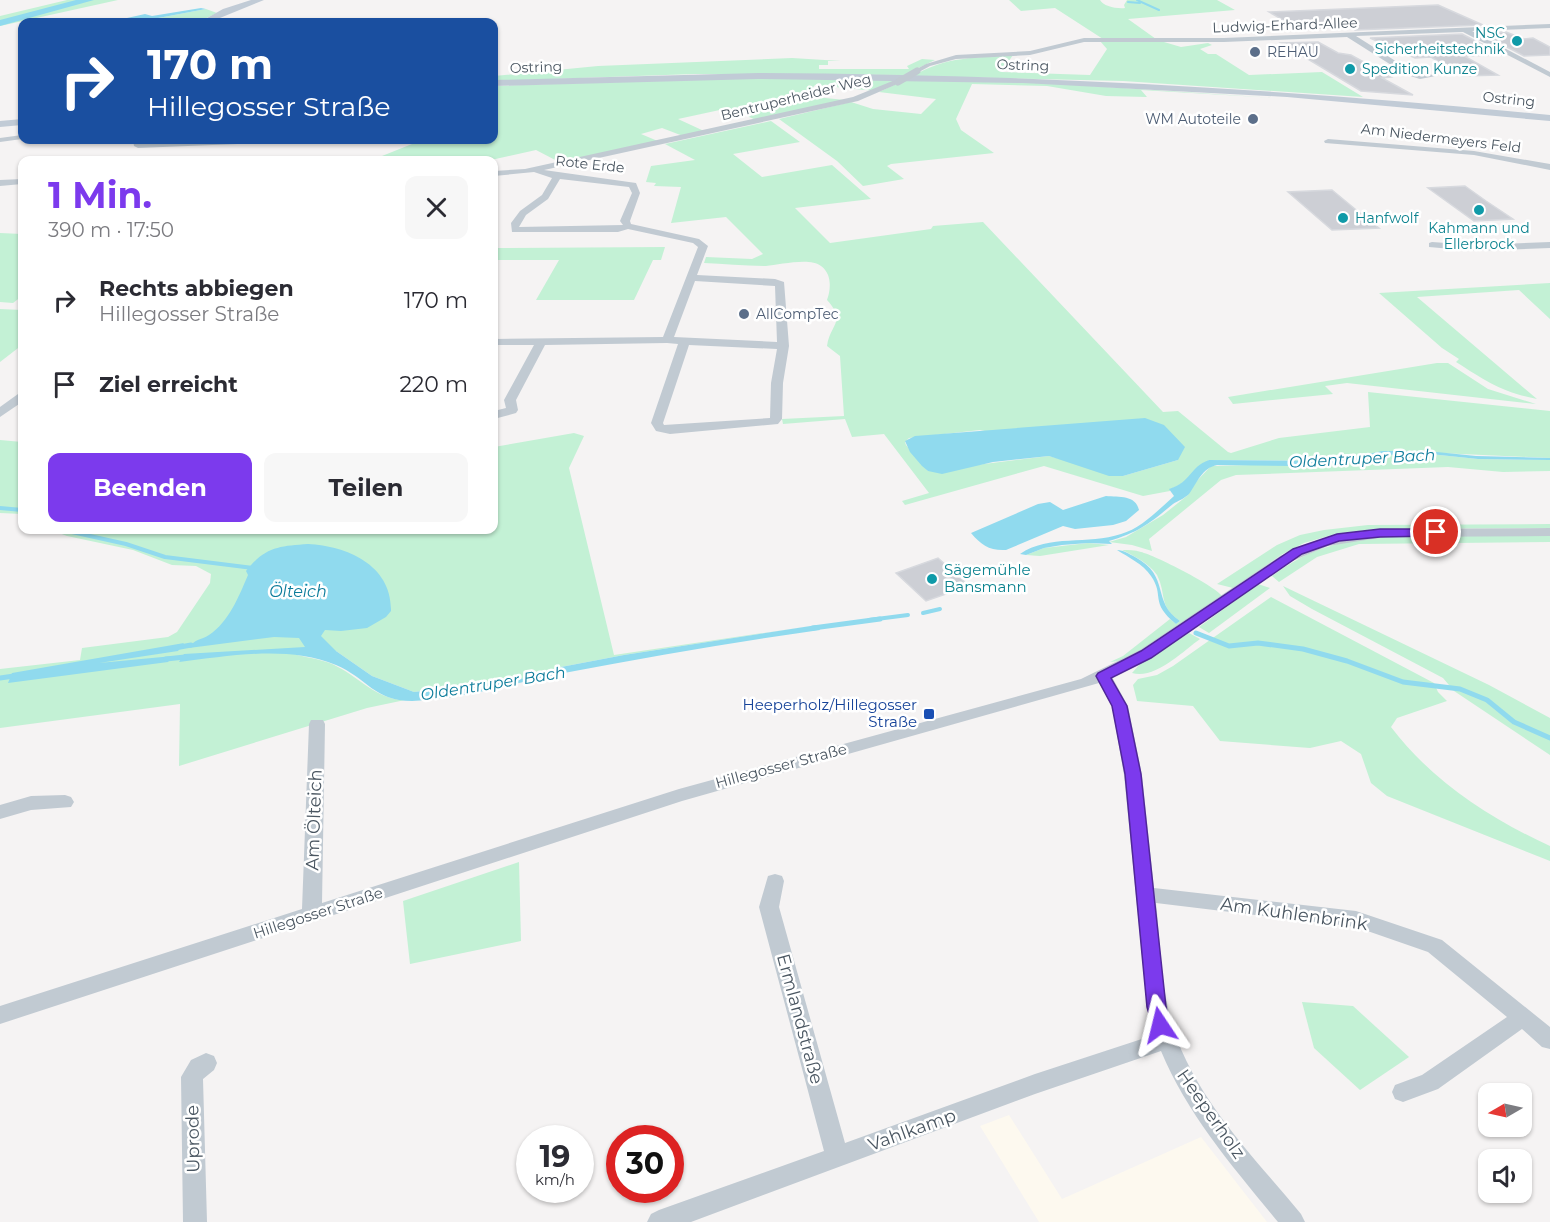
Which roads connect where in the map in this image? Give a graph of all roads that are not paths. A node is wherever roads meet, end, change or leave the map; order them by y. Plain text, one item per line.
1 (260, 0) edge
2 (212, 18) edge
3 (1550, 26) edge
4 (1466, 30) junction
5 (1350, 35) junction
6 (1172, 41) joint
7 (1403, 69) dead end
8 (1550, 75) edge
9 (498, 83) edge
10 (1550, 118) edge
11 (18, 122) edge
12 (0, 124) edge
13 (1328, 141) dead end
14 (138, 144) edge
15 (189, 144) edge
16 (1550, 166) edge
17 (536, 170) junction
18 (498, 173) edge
19 (558, 176) junction
20 (18, 182) edge
21 (0, 183) edge
22 (628, 226) junction
23 (1432, 245) dead end
24 (1550, 245) edge
25 (692, 278) junction
26 (667, 340) junction
27 (685, 341) junction
28 (498, 342) edge
29 (541, 342) junction
30 (783, 346) junction
31 (18, 400) edge
32 (0, 413) edge
33 (498, 414) edge
34 (1550, 532) edge
35 (1103, 676) junction
36 (316, 724) dead end
37 (65, 801) dead end
38 (0, 812) edge
39 (775, 881) dead end
40 (1145, 894) junction
41 (312, 915) junction
42 (0, 1016) edge
43 (1523, 1017) junction
44 (1166, 1040) junction
45 (1550, 1040) edge
46 (206, 1063) dead end
47 (1403, 1092) dead end
48 (837, 1157) junction
49 (697, 1215) edge
50 (195, 1222) edge
51 (659, 1222) edge
52 (1293, 1222) edge

1 - 2 main road
3 - 4 street, Ludwig-Erhard-Allee
4 - 5 street, Ludwig-Erhard-Allee
4 - 8 street
5 - 6 street, Ludwig-Erhard-Allee
5 - 7 street
6 - 17 street, Bentruperheider Weg, bridge
9 - 10 main road, Ostring
11 - 12 main road
13 - 16 street, Am Niedermeyers Feld
14 - 15 street
17 - 18 street, Bentruperheider Weg
17 - 19 street, Rote Erde
19 - 22 street, Rote Erde
19 - 22 street
20 - 21 street
22 - 25 street
23 - 24 street
25 - 26 street
25 - 30 street
26 - 27 street
26 - 29 street
27 - 30 street
27 - 30 street
28 - 29 street
29 - 33 street
31 - 32 street
34 - 35 street, Hillegosser Straße
35 - 40 street, Heeperholz
35 - 41 street, Hillegosser Straße
36 - 41 street, Am Ölteich
37 - 38 street
39 - 48 street, Ermlandstraße
40 - 43 street, Am Kuhlenbrink
40 - 44 street, Heeperholz
41 - 42 street, Hillegosser Straße
43 - 45 street, Am Kuhlenbrink
43 - 47 street
44 - 48 street, Vahlkamp
44 - 52 street, Heeperholz
46 - 50 street, Uprode
48 - 49 street, Vahlkamp
49 - 51 street, Vahlkamp

